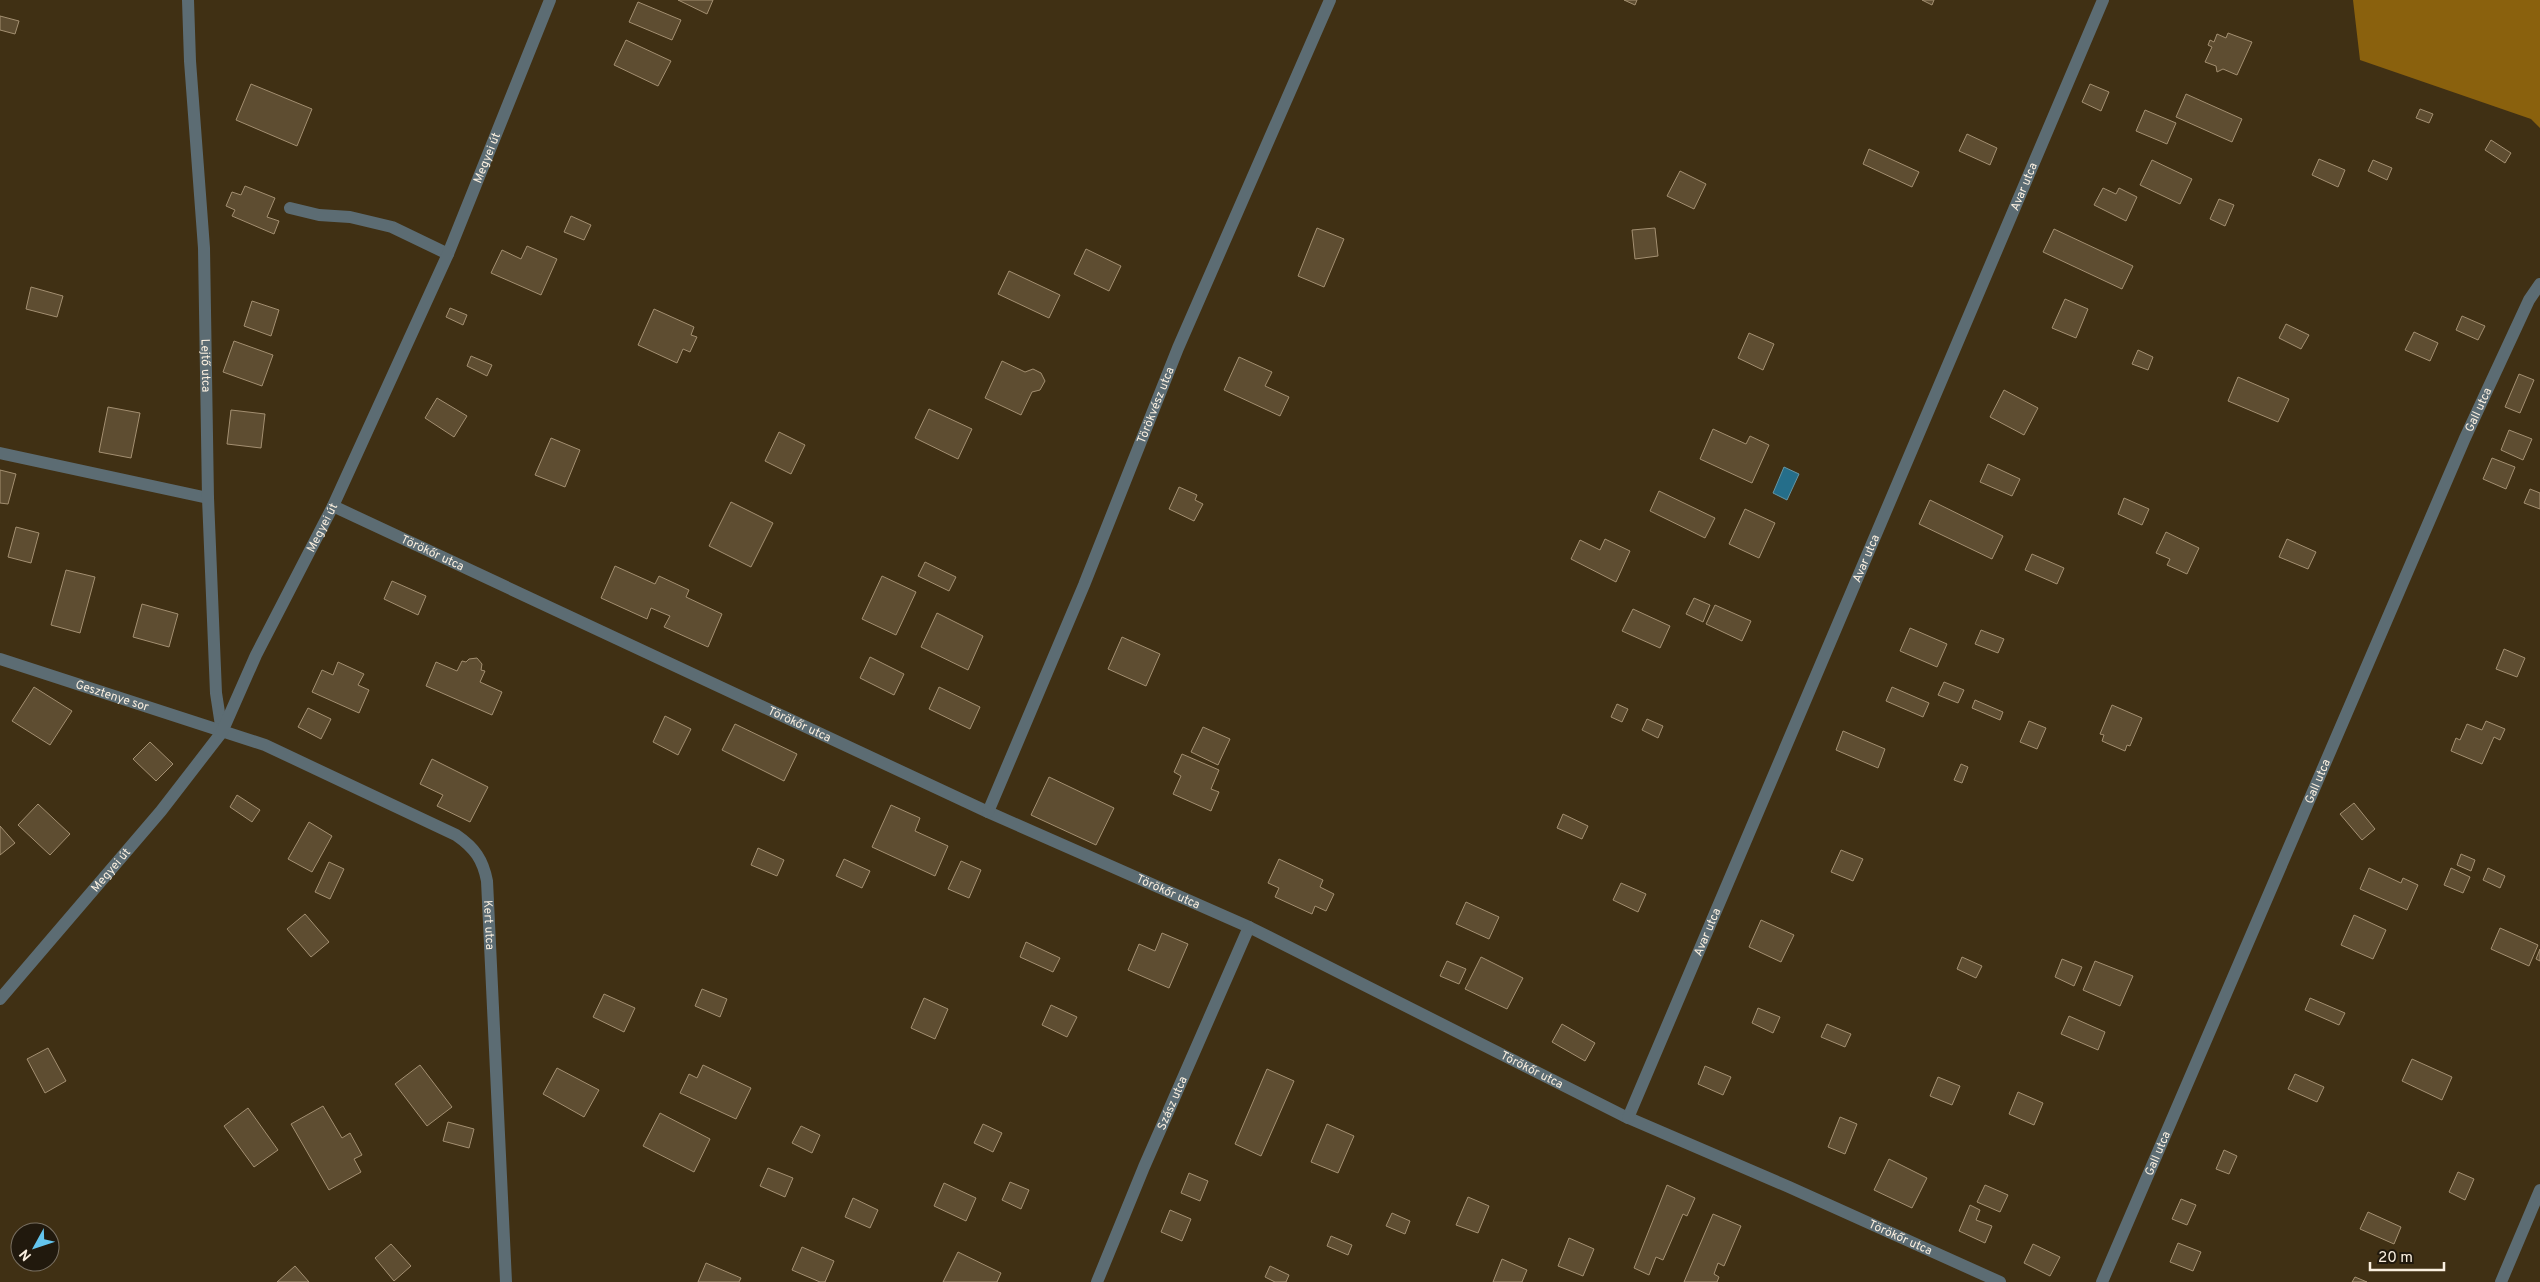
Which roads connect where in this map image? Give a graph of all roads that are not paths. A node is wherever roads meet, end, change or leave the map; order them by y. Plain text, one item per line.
1 (188, 0) edge
2 (550, 0) edge
3 (1330, 0) edge
4 (2103, 0) edge
5 (290, 208) dead end
6 (448, 254) junction
7 (2540, 284) edge
8 (0, 453) edge
9 (208, 498) junction
10 (333, 506) junction
11 (0, 660) edge
12 (222, 732) junction
13 (988, 812) junction
14 (1249, 927) junction
15 (0, 999) edge
16 (1628, 1118) junction
17 (2540, 1190) edge
18 (506, 1282) edge
19 (1097, 1282) edge
20 (2000, 1282) edge
21 (2102, 1282) edge
22 (2501, 1282) edge

1 - 9 street, Lejtő utca
2 - 6 street, Megyei út
3 - 13 street, Törökvész utca
4 - 16 street, Avar utca
5 - 6 street
6 - 10 street, Megyei út
7 - 21 street, Gall utca
8 - 9 street
9 - 12 street, Lejtő utca
10 - 12 street, Megyei út
10 - 13 street, Törökőr utca
11 - 12 street, Gesztenye sor
12 - 15 street, Megyei út
12 - 18 street, Kert utca
13 - 14 street, Törökőr utca
14 - 16 street, Törökőr utca
14 - 19 street, Szász utca
16 - 20 street, Törökőr utca
17 - 22 street

